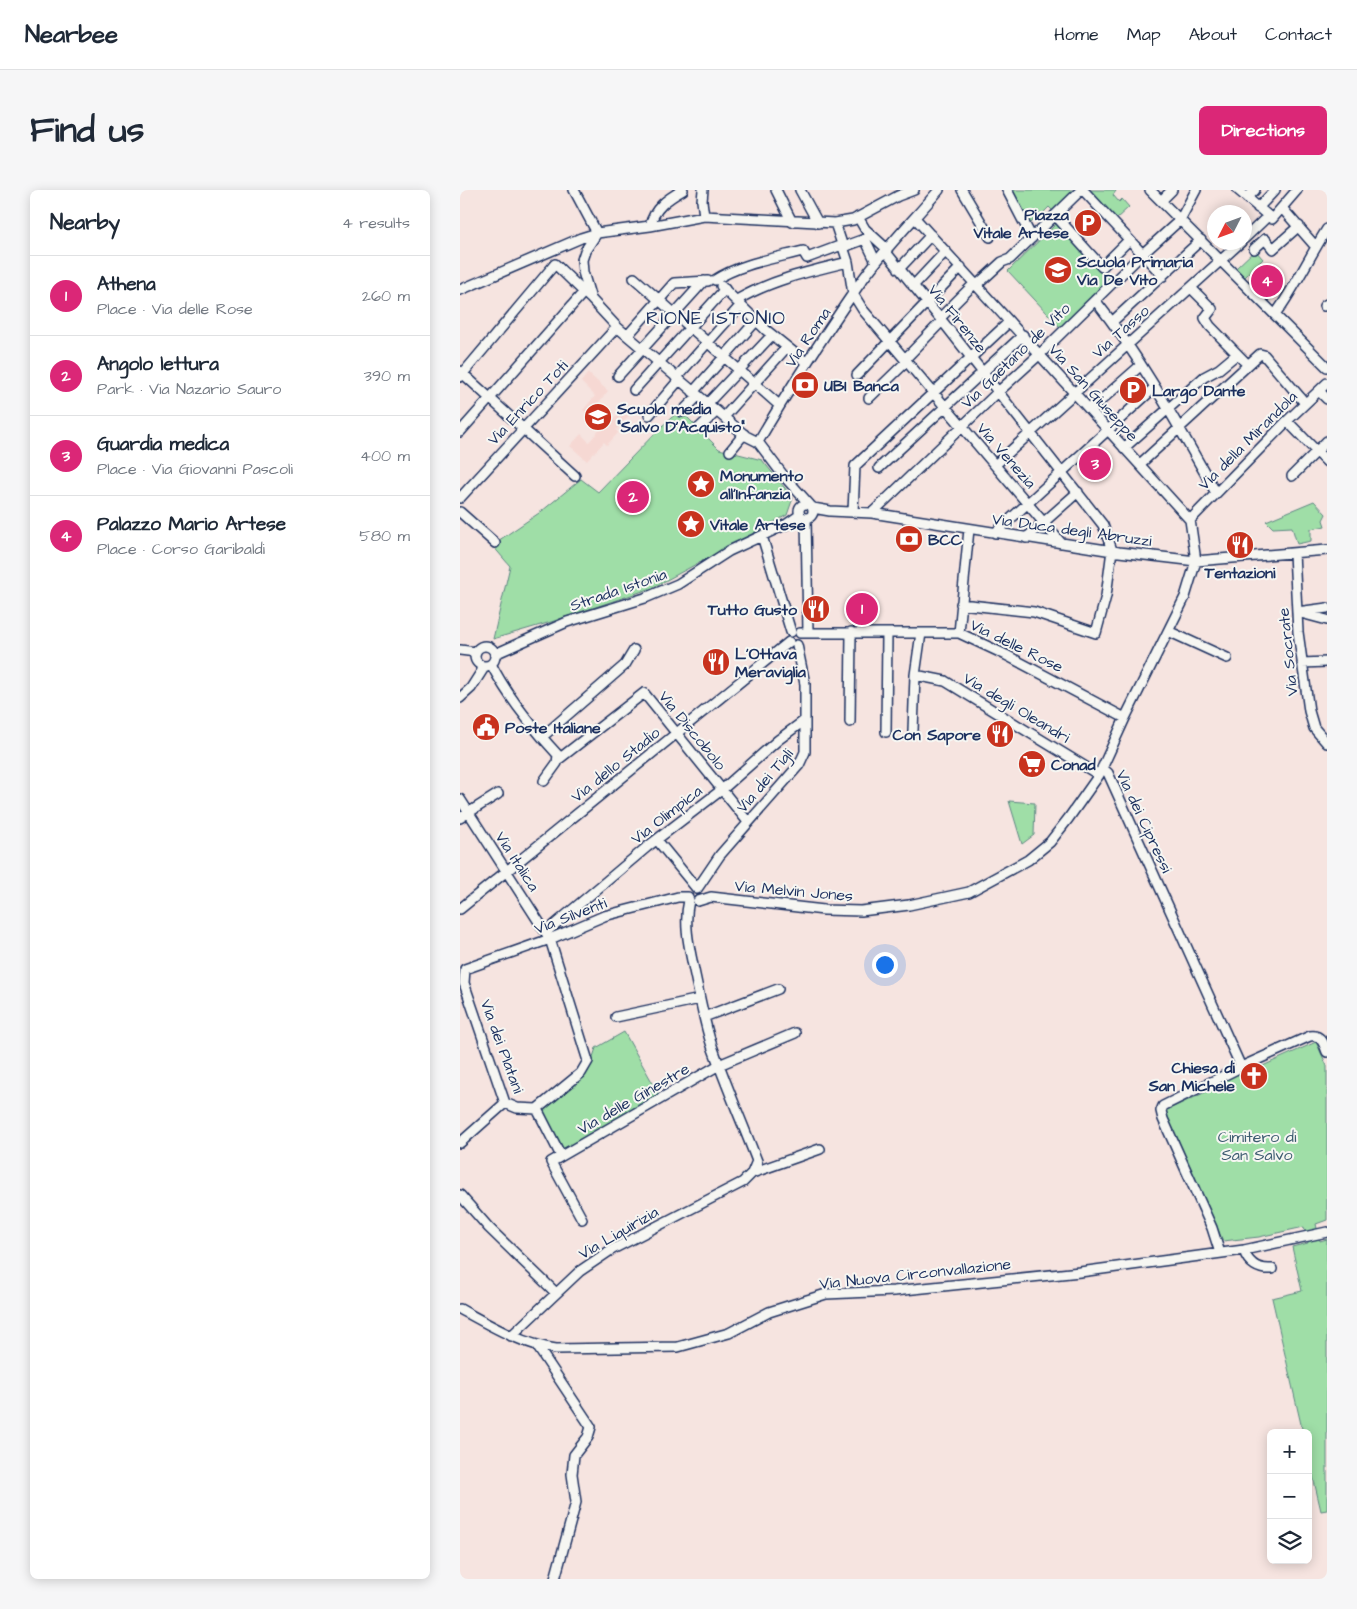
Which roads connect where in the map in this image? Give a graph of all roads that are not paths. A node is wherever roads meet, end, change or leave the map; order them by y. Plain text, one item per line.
1 (574, 190) edge
2 (683, 190) edge
3 (703, 190) edge
4 (776, 190) edge
5 (800, 190) edge
6 (914, 190) edge
7 (939, 190) edge
8 (962, 190) edge
9 (1007, 190) edge
10 (1082, 190) edge
11 (1150, 190) edge
12 (1172, 190) edge
13 (1196, 190) edge
14 (1238, 190) edge
15 (1255, 190) edge
16 (1275, 190) edge
17 (1297, 190) edge
18 (896, 193) edge
19 (1247, 198) junction
20 (1161, 201) junction
21 (1258, 208) junction
22 (1282, 208) junction
23 (1055, 215) junction
24 (704, 216) junction
25 (1268, 216) junction
26 (858, 217) junction
27 (915, 218) junction
28 (1180, 220) junction
29 (792, 222) junction
30 (818, 223) junction
31 (836, 223) junction
32 (650, 226) junction
33 (1298, 226) junction
34 (1327, 229) edge
35 (1252, 231) edge
36 (597, 233) junction
37 (931, 235) junction
38 (868, 237) junction
39 (990, 237) dead end
40 (1032, 238) junction
41 (1129, 240) junction
42 (1201, 240) junction
43 (842, 246) junction
44 (1316, 247) junction
45 (1254, 249) dead end
46 (886, 250) junction
47 (1233, 250) edge
48 (946, 251) junction
49 (1142, 254) junction
50 (1222, 260) junction
51 (848, 262) junction
52 (876, 262) junction
53 (961, 267) junction
54 (899, 269) junction
55 (1163, 276) junction
56 (634, 278) dead end
57 (715, 280) junction
58 (704, 281) junction
59 (976, 284) junction
60 (913, 286) junction
61 (1190, 288) junction
62 (725, 289) junction
63 (460, 290) edge
64 (853, 294) junction
65 (587, 296) junction
66 (659, 300) junction
67 (1095, 300) junction
68 (739, 303) junction
69 (927, 303) junction
70 (675, 314) junction
71 (1275, 315) junction
72 (756, 320) junction
73 (941, 320) junction
74 (1009, 322) junction
75 (1112, 322) junction
76 (617, 327) junction
77 (691, 327) junction
78 (628, 335) junction
79 (772, 335) junction
80 (1023, 335) junction
81 (890, 340) junction
82 (708, 342) junction
83 (1127, 345) junction
84 (787, 347) junction
85 (642, 348) junction
86 (1040, 354) junction
87 (1237, 354) junction
88 (724, 357) junction
89 (971, 358) junction
90 (906, 360) junction
91 (659, 362) junction
92 (807, 363) junction
93 (1248, 365) junction
94 (1326, 365) edge
95 (1140, 366) junction
96 (739, 370) junction
97 (983, 372) junction
98 (461, 374) edge
99 (857, 374) dead end
100 (618, 376) dead end
101 (678, 379) junction
102 (754, 383) junction
103 (1327, 383) edge
104 (1154, 388) junction
105 (634, 390) dead end
106 (1319, 391) junction
107 (998, 392) junction
108 (933, 393) junction
109 (1075, 393) junction
110 (696, 394) junction
111 (490, 398) junction
112 (869, 398) dead end
113 (1327, 399) edge
114 (1305, 403) junction
115 (707, 404) junction
116 (779, 405) junction
117 (945, 407) junction
118 (1167, 409) junction
119 (1090, 410) junction
120 (682, 412) dead end
121 (720, 414) junction
122 (649, 415) dead end
123 (1287, 421) junction
124 (962, 426) junction
125 (1179, 427) junction
126 (522, 428) junction
127 (699, 428) dead end
128 (1109, 430) junction
129 (460, 432) edge
130 (1030, 433) junction
131 (744, 434) junction
132 (1327, 441) edge
133 (758, 442) junction
134 (1124, 448) junction
135 (730, 451) dead end
136 (1317, 451) junction
137 (1327, 462) edge
138 (1140, 464) junction
139 (995, 465) junction
140 (880, 468) dead end
141 (1062, 472) junction
142 (575, 476) dead end
143 (1292, 476) dead end
144 (1078, 492) junction
145 (1216, 493) junction
146 (460, 498) edge
147 (1028, 503) junction
148 (811, 507) junction
149 (460, 512) edge
150 (852, 512) junction
151 (872, 513) junction
152 (803, 517) junction
153 (1190, 520) junction
154 (1044, 522) junction
155 (969, 529) junction
156 (995, 533) junction
157 (762, 536) junction
158 (1026, 538) junction
159 (1061, 542) junction
160 (495, 543) dead end
161 (1112, 550) junction
162 (1327, 550) edge
163 (1294, 552) junction
164 (1196, 561) junction
165 (961, 604) junction
166 (1327, 608) edge
167 (1297, 612) junction
168 (1327, 620) edge
169 (1168, 630) junction
170 (851, 632) junction
171 (800, 633) junction
172 (887, 633) junction
173 (921, 633) junction
174 (959, 633) junction
175 (793, 643) junction
176 (460, 650) edge
177 (634, 650) dead end
178 (476, 652) junction
179 (495, 654) junction
180 (1226, 658) dead end
181 (1327, 662) edge
182 (1302, 663) junction
183 (488, 665) junction
184 (915, 675) junction
185 (460, 698) edge
186 (1125, 718) junction
187 (805, 720) junction
188 (850, 722) dead end
189 (914, 731) dead end
190 (886, 732) dead end
191 (677, 734) junction
192 (542, 737) junction
193 (1327, 743) edge
194 (558, 759) junction
195 (1101, 771) junction
196 (544, 781) dead end
197 (722, 790) junction
198 (498, 794) dead end
199 (460, 799) edge
200 (469, 813) junction
201 (460, 818) edge
202 (748, 822) junction
203 (657, 840) junction
204 (506, 871) junction
205 (699, 890) junction
206 (711, 897) junction
207 (691, 899) junction
208 (460, 908) edge
209 (548, 935) junction
210 (465, 969) joint
211 (778, 989) dead end
212 (700, 999) junction
213 (704, 1016) junction
214 (616, 1017) dead end
215 (795, 1034) dead end
216 (1327, 1052) edge
217 (719, 1065) junction
218 (1241, 1067) junction
219 (505, 1103) junction
220 (537, 1109) junction
221 (460, 1143) edge
222 (820, 1149) dead end
223 (561, 1156) junction
224 (752, 1173) junction
225 (460, 1195) edge
226 (582, 1219) dead end
227 (1327, 1232) edge
228 (1244, 1250) junction
229 (1220, 1253) junction
230 (1272, 1269) dead end
231 (556, 1293) junction
232 (460, 1309) edge
233 (511, 1336) junction
234 (537, 1346) junction
235 (555, 1579) edge

1 - 36 street
2 - 32 street
3 - 24 street
4 - 29 street
5 - 30 street
6 - 18 street
7 - 27 street, Via Roma
8 - 39 street
9 - 40 street
10 - 23 street
10 - 41 street
11 - 20 street
12 - 20 street
13 - 28 street
14 - 19 street
15 - 19 street
16 - 21 street
17 - 22 street
18 - 26 street
19 - 21 street
20 - 28 street
21 - 25 street
22 - 25 street
22 - 33 street
23 - 40 street
23 - 41 street
24 - 29 street
24 - 32 street
25 - 35 street
26 - 31 street
26 - 38 street
27 - 37 street, Via San Giuseppe
27 - 46 street, Via Roma
28 - 42 street
28 - 49 street, Via Gaetano de Vito
29 - 30 street
30 - 31 street
31 - 43 street
32 - 36 street
33 - 44 street
33 - 45 street
34 - 44 street
36 - 63 street
36 - 65 street
37 - 48 street, Via San Giuseppe
37 - 54 street
38 - 43 street
38 - 46 street, Via Firenze
38 - 52 street
40 - 59 street
41 - 49 street
42 - 50 street
42 - 55 street
43 - 51 street
43 - 57 street
44 - 71 street
46 - 52 street, Via Roma
46 - 54 street, Via Firenze
47 - 50 street, Via Tasso
48 - 53 street, Via San Giuseppe
48 - 60 street
49 - 55 street
49 - 67 street, Via Gaetano de Vito
50 - 61 street, Via Tasso
50 - 71 street
51 - 64 street
51 - 68 street
52 - 64 street, Via Roma
53 - 59 street, Via San Giuseppe
53 - 69 street
54 - 60 street, Via Firenze
55 - 75 street
56 - 66 street
57 - 58 street
57 - 62 street
58 - 66 street
58 - 70 street
59 - 73 street
59 - 74 street, Via San Giuseppe
60 - 69 street, Via Firenze
61 - 83 street, Via Tasso
61 - 87 street
62 - 68 street
62 - 77 street
64 - 81 street, Via Venezia
64 - 92 street, Via Roma
65 - 76 street
65 - 98 street
65 - 111 street
66 - 70 street
66 - 78 street
67 - 75 street
67 - 86 street, Via Gaetano de Vito
68 - 72 street
68 - 82 street
69 - 73 street, Via Firenze
69 - 81 street
70 - 77 street
70 - 85 street
71 - 94 street
72 - 79 street
72 - 88 street
73 - 89 street, Via Firenze
73 - 90 street
74 - 80 street, Via San Giuseppe
74 - 89 street
75 - 83 street
76 - 78 street
76 - 126 street, Via Enrico Toti
77 - 82 street
77 - 91 street
78 - 85 street
79 - 84 street
79 - 96 street
80 - 86 street, Via San Giuseppe
80 - 97 street
81 - 90 street, Via Venezia
81 - 99 street
82 - 88 street
82 - 101 street
83 - 95 street
83 - 109 street, Via Tasso
84 - 92 street
84 - 102 street
85 - 91 street
85 - 100 street
86 - 107 street, Via Gaetano de Vito
86 - 109 street, Via San Giuseppe
87 - 93 street
87 - 118 street
88 - 96 street
88 - 110 street
89 - 97 street, Via Firenze
89 - 108 street
90 - 108 street, Via Venezia
90 - 112 street
91 - 101 street
91 - 105 street
92 - 116 street, Via Roma
93 - 114 street
93 - 125 street
95 - 104 street
95 - 119 street
96 - 102 street
96 - 115 street
97 - 107 street, Via Firenze
97 - 117 street
98 - 111 street
101 - 110 street
101 - 122 street
102 - 116 street
102 - 121 street
103 - 106 street, Via della Mirandola
104 - 118 street
104 - 128 street
106 - 113 street
106 - 114 street, Via della Mirandola
107 - 124 street, Via Gaetano de Vito
107 - 130 street, Via Firenze
108 - 117 street, Via Venezia
108 - 150 street
109 - 119 street, Via San Giuseppe
109 - 130 street, Via Tasso
110 - 115 street
110 - 120 street
111 - 126 street
111 - 129 street
114 - 123 street, Via della Mirandola
115 - 121 street
116 - 133 street, Via Roma
117 - 124 street, Via Venezia
117 - 140 street
118 - 125 street
118 - 134 street
119 - 128 street, Via San Giuseppe
121 - 127 street
121 - 131 street
123 - 136 street
123 - 145 street, Via della Mirandola
124 - 139 street, Via Venezia
124 - 151 street, Via Gaetano de Vito
125 - 138 street
125 - 145 street
126 - 142 street
126 - 146 street, Via Enrico Toti
128 - 134 street, Via San Giuseppe
128 - 141 street
130 - 139 street, Via Tasso
130 - 141 street, Via Firenze
131 - 133 street
131 - 135 street
132 - 136 street
133 - 148 street
134 - 138 street, Via San Giuseppe
136 - 137 street
136 - 143 street
138 - 153 street, Via San Giuseppe
139 - 147 street, Via Venezia
141 - 144 street, Via Firenze
141 - 147 street
144 - 154 street
144 - 161 street, Via Firenze
145 - 153 street, Via della Mirandola
147 - 154 street, Via Venezia
147 - 156 street
148 - 150 street, Via Duca degli Abruzzi
148 - 152 street, Strada Istonia
149 - 160 street
150 - 151 street, Via Duca degli Abruzzi
151 - 155 street, Via Duca degli Abruzzi
152 - 157 street, Strada Istonia
152 - 171 street
153 - 164 street
154 - 158 street
154 - 159 street, Via Venezia
155 - 156 street, Via Duca degli Abruzzi
155 - 165 street
156 - 158 street, Via Duca degli Abruzzi
157 - 171 street
157 - 179 street, Strada Istonia
158 - 159 street, Via Duca degli Abruzzi
159 - 161 street, Via Duca degli Abruzzi
161 - 164 street, Via Duca degli Abruzzi
161 - 165 street
162 - 163 street, Via Duca degli Abruzzi
163 - 164 street, Via Duca degli Abruzzi
163 - 167 street, Via Socrate
164 - 169 street, Via dei Cipressi
165 - 174 street
166 - 167 street
167 - 168 street
167 - 182 street, Via Socrate
169 - 180 street
169 - 186 street, Via dei Cipressi
170 - 171 street, Via delle Rose
170 - 172 street, Via delle Rose
170 - 188 street
171 - 175 street
172 - 173 street, Via delle Rose
172 - 190 street
173 - 174 street, Via delle Rose
173 - 184 street
174 - 186 street, Via delle Rose
175 - 187 street, Via dei Tigli
175 - 191 street, Via dello Stadio
176 - 178 street
177 - 192 street
178 - 179 street
178 - 183 street
179 - 183 street
181 - 182 street
182 - 193 street, Via Socrate
183 - 185 street
183 - 192 street
184 - 189 street
184 - 195 street, Via degli Oleandri
186 - 195 street, Via dei Cipressi
187 - 197 street, Via Olimpica
187 - 202 street, Via dei Tigli
191 - 194 street, Via Discobolo
191 - 197 street, Via Discobolo
191 - 204 street, Via dello Stadio
192 - 194 street
194 - 196 street
195 - 206 street, Via Melvin Jones
195 - 218 street, Via dei Cipressi
197 - 202 street, Via Discobolo
197 - 203 street, Via Olimpica
198 - 200 street
199 - 200 street, Via Italica
200 - 201 street
200 - 204 street, Via Italica
202 - 205 street, Via dei Tigli
203 - 205 street
203 - 209 street, Via Olimpica
204 - 208 street, Via dello Stadio
204 - 209 street, Via Italica
205 - 206 street
205 - 207 street
206 - 207 street, Via Melvin Jones
207 - 209 street, Via Silventi
207 - 212 street
209 - 210 street, Via Silventi
209 - 220 street, Via Italica
210 - 219 street, Via dei Platani
211 - 213 street
212 - 213 street
212 - 214 street
213 - 217 street
215 - 217 street, Via delle Ginestre
216 - 218 street
217 - 223 street, Via delle Ginestre
217 - 224 street
218 - 229 street
219 - 220 street, Via dei Platani
219 - 221 street
220 - 223 street
222 - 224 street, Via Liquirizia
223 - 226 street
224 - 231 street, Via Liquirizia
225 - 231 street
227 - 228 street, Via Nuova Circonvallazione
228 - 229 street, Via Nuova Circonvallazione
228 - 230 street
229 - 234 street, Via Nuova Circonvallazione
231 - 233 street, Via Liquirizia
232 - 233 street, Via Nuova Circonvallazione
233 - 234 street, Via Nuova Circonvallazione
234 - 235 street

